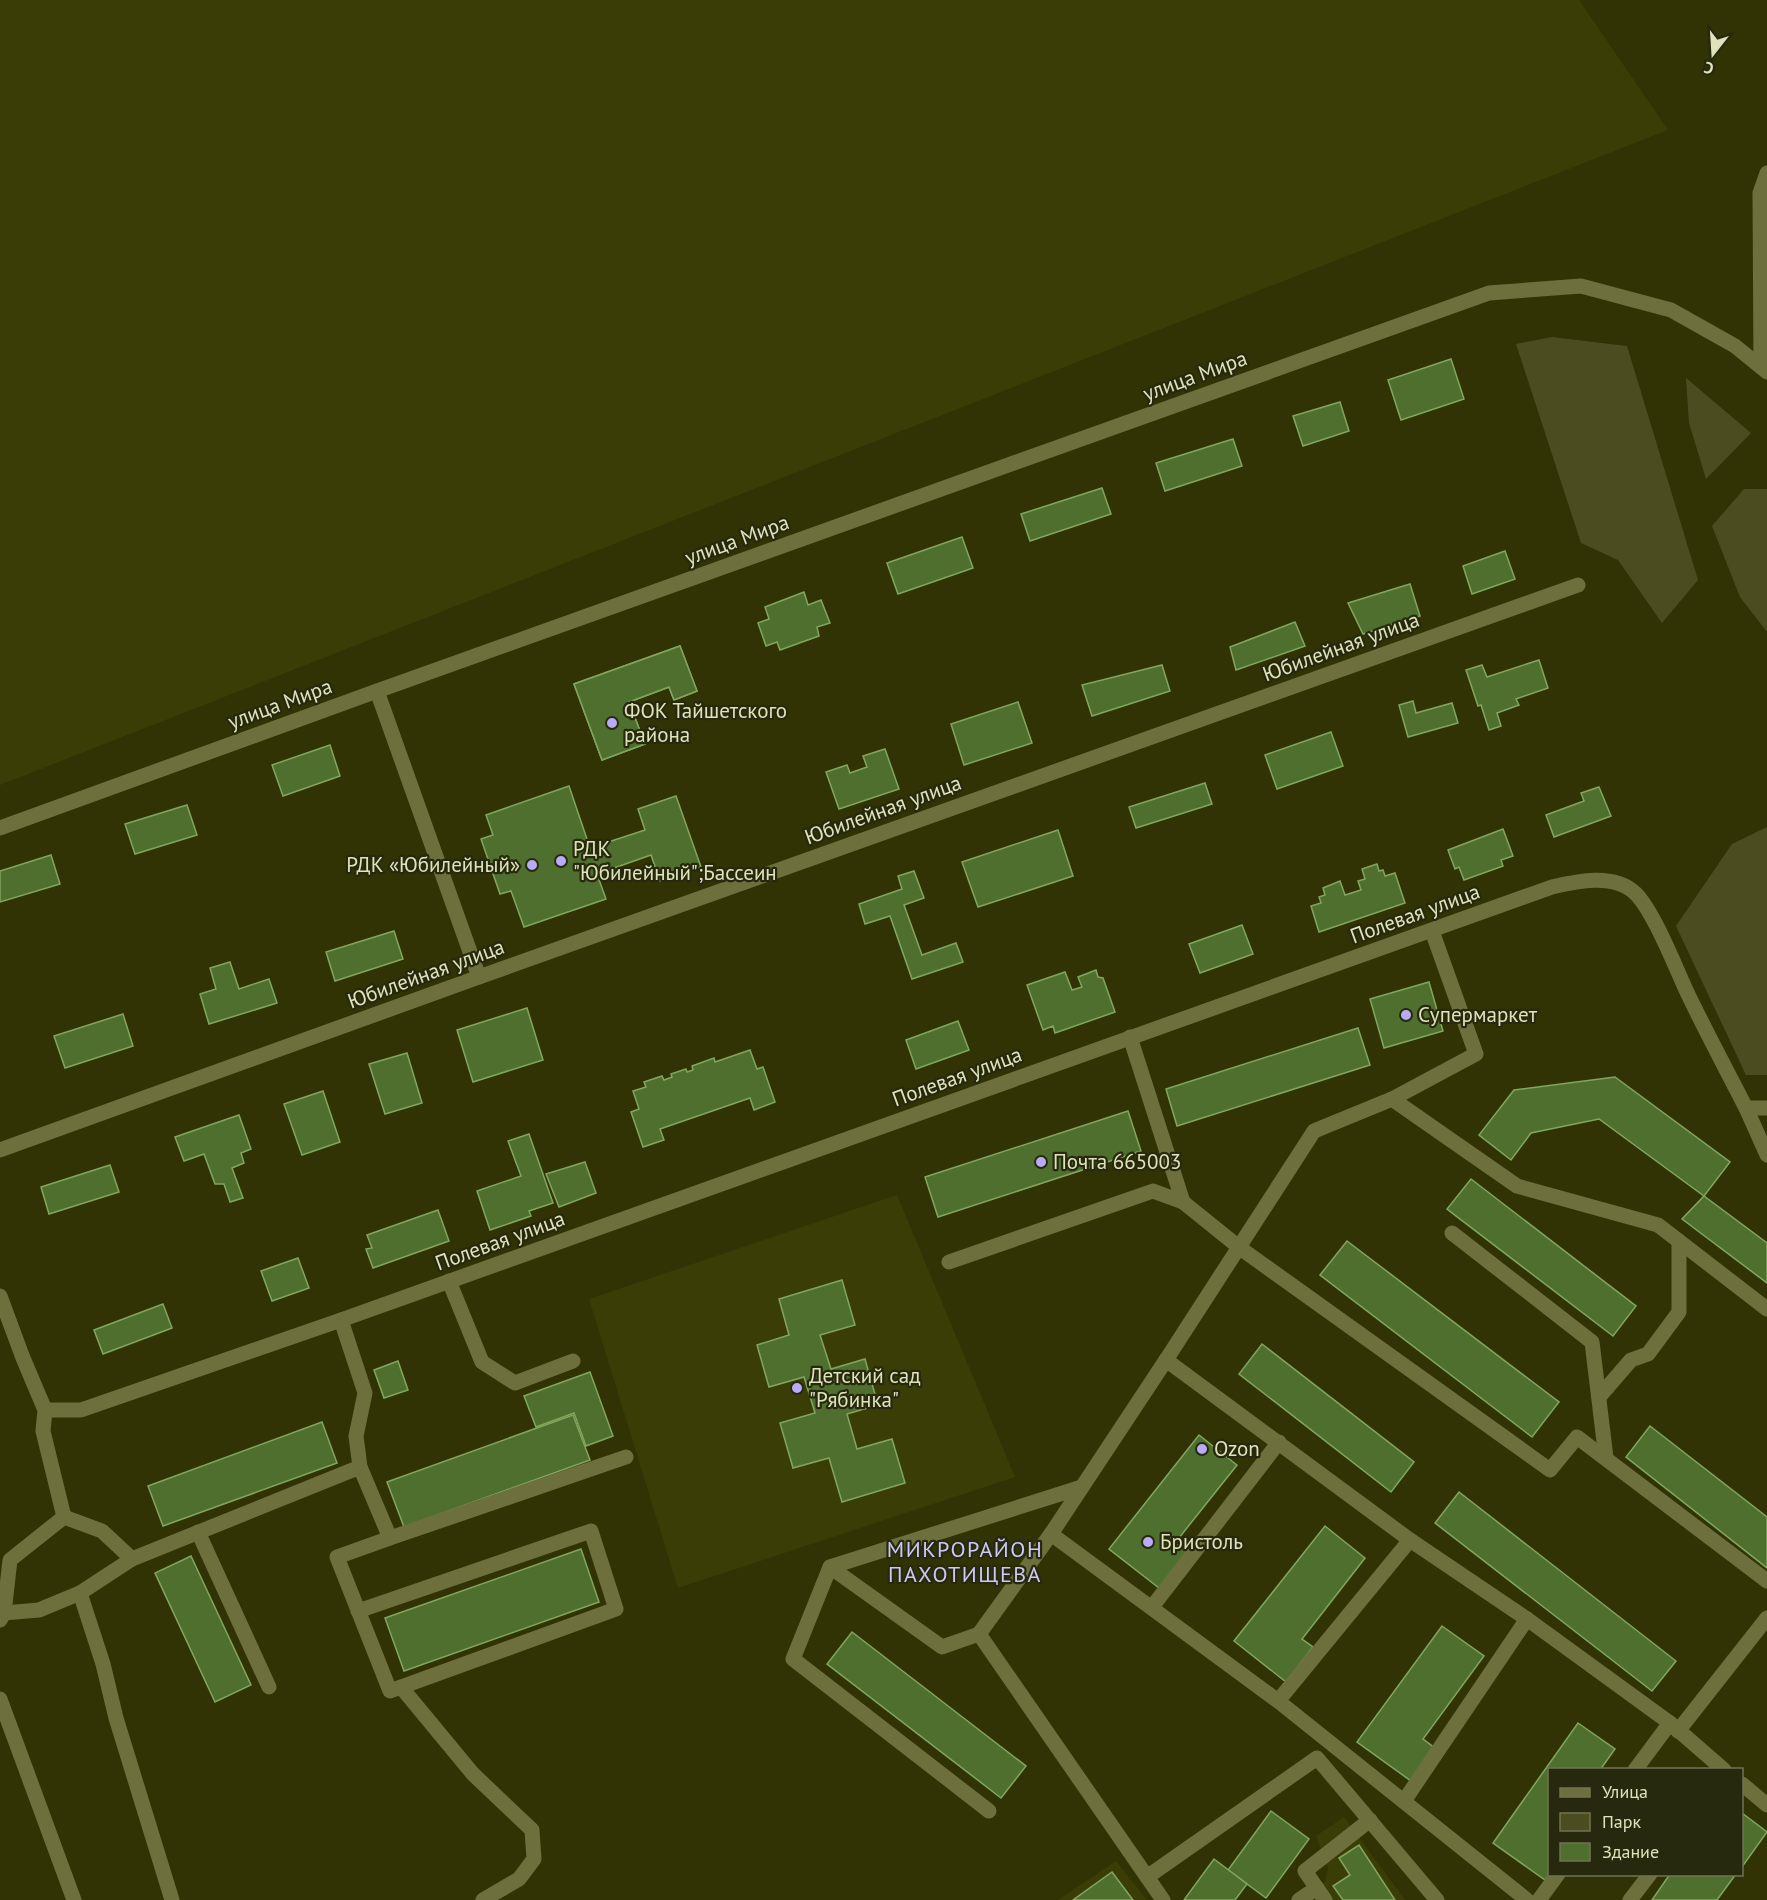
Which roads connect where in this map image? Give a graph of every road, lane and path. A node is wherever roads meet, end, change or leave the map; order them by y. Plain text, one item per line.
1 (1767, 173) edge
2 (1764, 370) edge
3 (1578, 585) dead end
4 (377, 691) junction
5 (0, 828) edge
6 (1432, 931) junction
7 (479, 977) junction
8 (1130, 1037) junction
9 (1392, 1098) junction
10 (1746, 1108) junction
11 (1767, 1108) edge
12 (0, 1150) edge
13 (1767, 1155) edge
14 (1182, 1202) junction
15 (1452, 1233) dead end
16 (1679, 1241) junction
17 (1240, 1248) junction
18 (949, 1262) dead end
19 (449, 1281) junction
20 (0, 1296) edge
21 (1767, 1309) edge
22 (341, 1320) junction
23 (1166, 1360) junction
24 (573, 1361) dead end
25 (1599, 1397) junction
26 (45, 1410) junction
27 (1279, 1442) junction
28 (626, 1457) dead end
29 (1606, 1458) junction
30 (360, 1467) junction
31 (1082, 1487) junction
32 (64, 1517) junction
33 (198, 1532) junction
34 (1051, 1534) junction
35 (390, 1538) junction
36 (1410, 1540) junction
37 (132, 1559) junction
38 (830, 1567) junction
39 (1767, 1581) edge
40 (80, 1593) junction
41 (1152, 1606) junction
42 (358, 1611) junction
43 (2, 1617) edge
44 (1767, 1618) edge
45 (1527, 1619) junction
46 (980, 1634) junction
47 (269, 1687) dead end
48 (401, 1688) junction
49 (0, 1699) edge
50 (1278, 1701) junction
51 (1674, 1727) junction
52 (1637, 1768) edge
53 (1722, 1768) edge
54 (1743, 1785) edge
55 (1404, 1801) junction
56 (1767, 1805) edge
57 (989, 1811) dead end
58 (1370, 1820) junction
59 (1557, 1876) edge
60 (1649, 1876) edge
61 (1147, 1877) junction
62 (1321, 1894) edge
63 (74, 1900) edge
64 (171, 1900) edge
65 (483, 1900) edge
66 (1163, 1900) edge
67 (1299, 1900) edge
68 (1437, 1900) edge
69 (1527, 1900) edge
70 (1539, 1900) edge
71 (1630, 1900) edge

1 - 2 street
2 - 4 street, улица Мира
3 - 7 street, Юбилейная улица
4 - 5 street, улица Мира
4 - 7 street
6 - 8 street, Полевая улица
6 - 9 street
6 - 10 street, Полевая улица
7 - 12 street, Юбилейная улица
8 - 14 street
8 - 19 street, Полевая улица
9 - 16 street
9 - 17 street
10 - 11 street
10 - 13 street, Полевая улица
14 - 17 street
14 - 18 street
15 - 25 street
16 - 21 street
16 - 25 street
17 - 23 street
17 - 29 street
19 - 22 street, Полевая улица
19 - 24 street
20 - 26 street
22 - 26 street, Полевая улица
22 - 30 street
23 - 27 street
23 - 31 street
25 - 29 street
26 - 32 street
27 - 36 street
27 - 41 street
28 - 35 street
29 - 39 street
30 - 33 street
30 - 35 street
31 - 34 street
31 - 38 street
32 - 37 street
32 - 43 street
33 - 37 street
33 - 47 street
34 - 41 street
34 - 46 street
35 - 42 street
36 - 45 street
36 - 50 street
37 - 40 street
38 - 46 street
38 - 57 street
40 - 43 street
40 - 64 street
41 - 50 street
42 - 48 street
42 - 48 street
44 - 51 street
45 - 51 street
45 - 55 street
46 - 61 street
48 - 65 street
49 - 63 street
50 - 55 street
51 - 52 street
51 - 53 street
54 - 56 street
55 - 69 street
58 - 61 street
58 - 62 street
58 - 68 street
59 - 70 street
60 - 71 street
61 - 66 street
62 - 67 street

